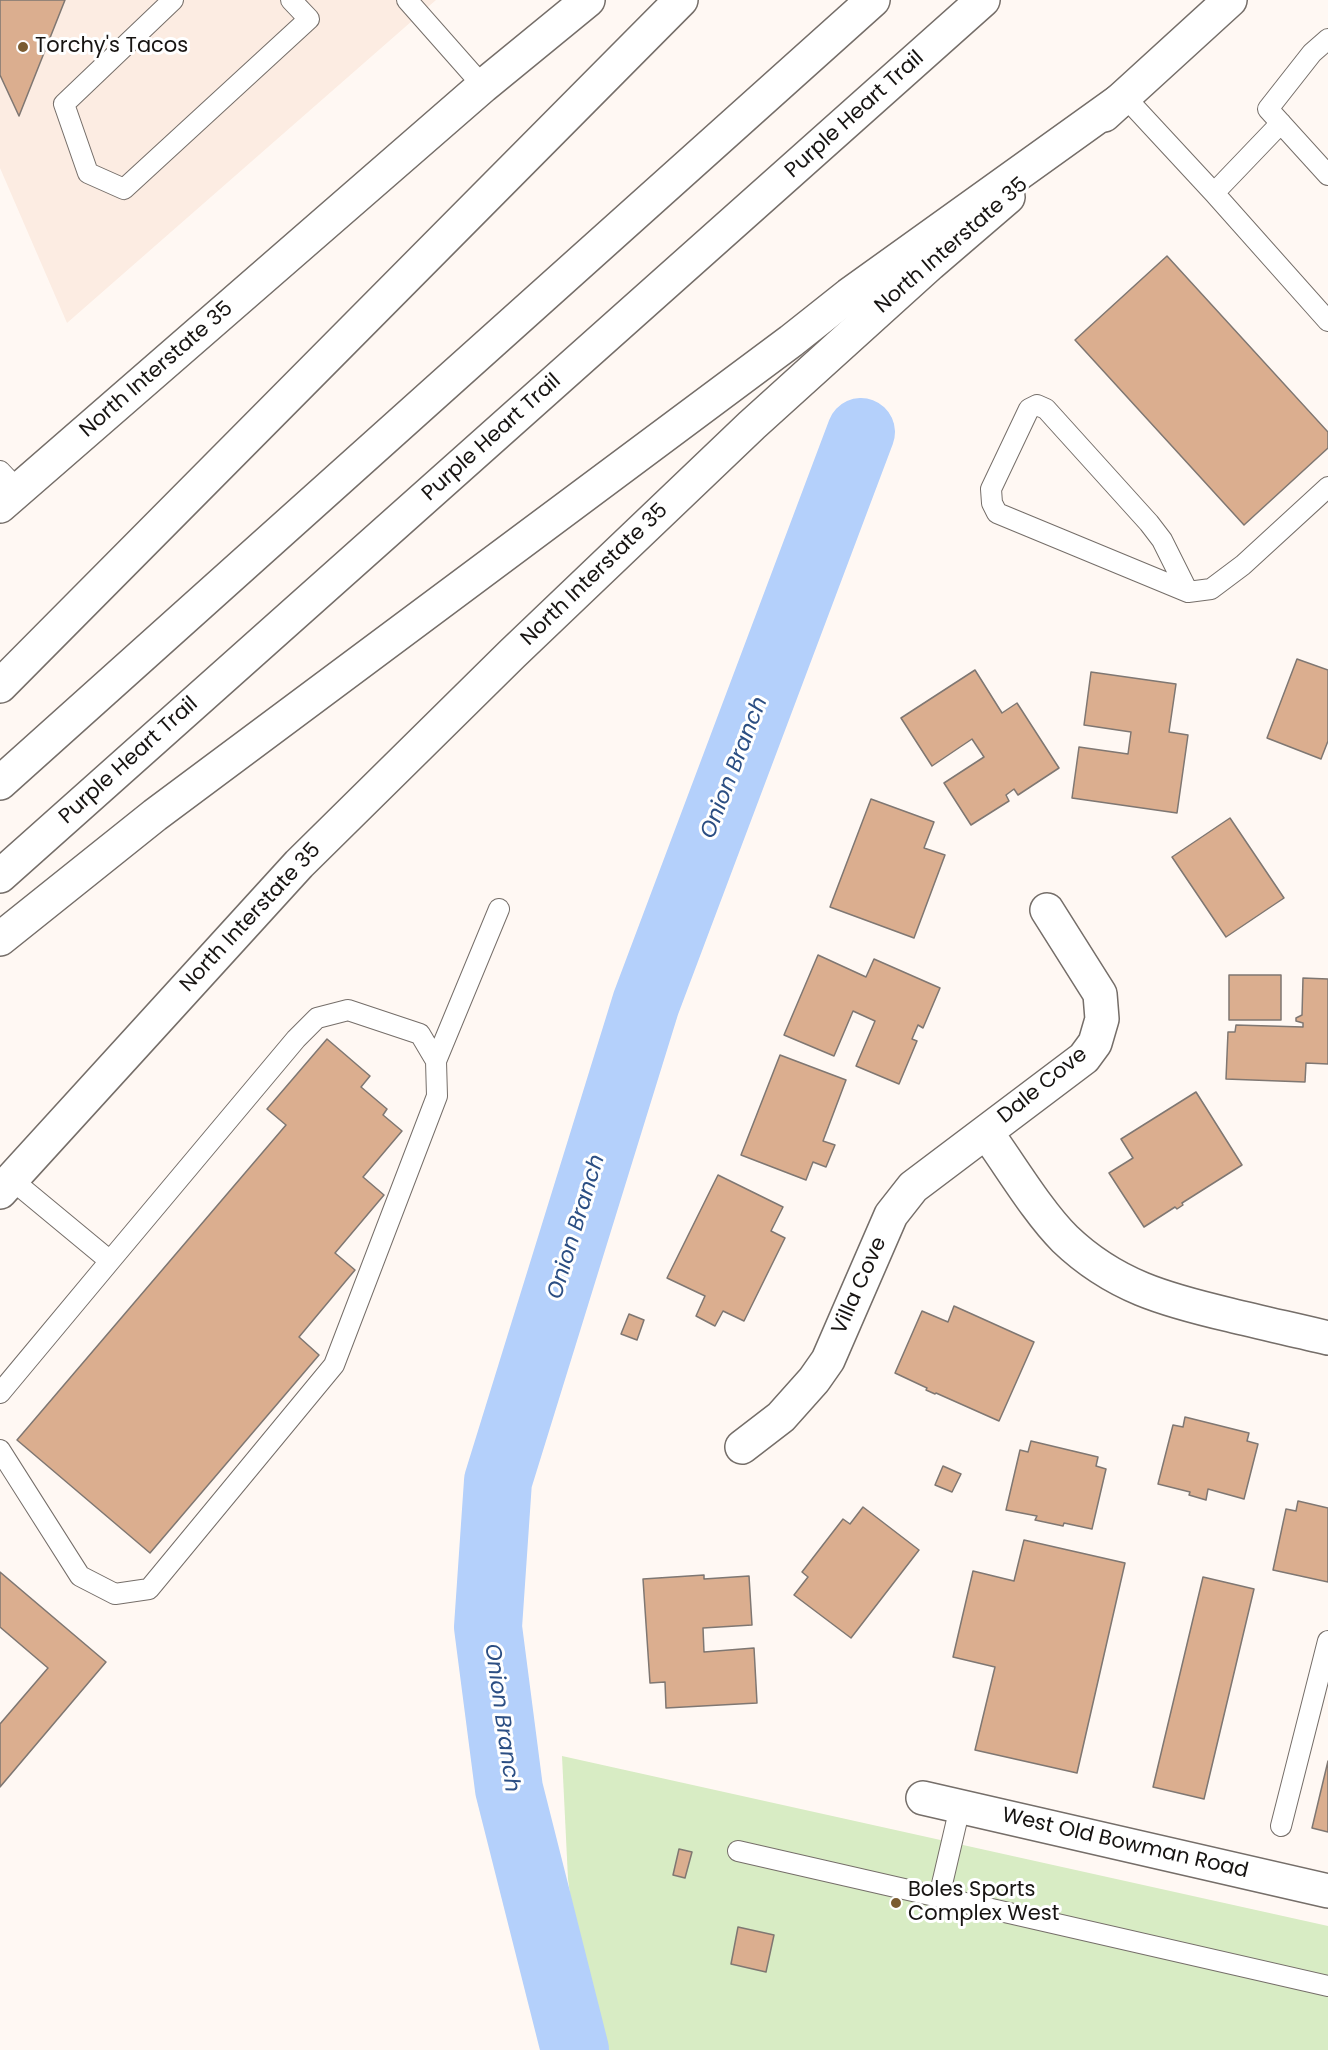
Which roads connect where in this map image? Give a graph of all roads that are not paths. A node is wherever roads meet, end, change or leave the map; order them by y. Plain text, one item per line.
1 (172, 0) edge
2 (291, 0) edge
3 (407, 0) edge
4 (588, 0) edge
5 (681, 0) edge
6 (873, 0) edge
7 (983, 0) edge
8 (1230, 0) edge
9 (1328, 39) edge
10 (483, 86) junction
11 (1125, 97) junction
12 (1281, 123) junction
13 (1328, 175) edge
14 (1214, 193) junction
15 (1328, 321) edge
16 (1328, 487) edge
17 (6, 489) edge
18 (1188, 592) junction
19 (0, 686) edge
20 (0, 783) edge
21 (0, 876) edge
22 (499, 909) dead end
23 (1047, 910) dead end
24 (0, 939) edge
25 (436, 1061) junction
26 (986, 1132) junction
27 (6, 1185) edge
28 (110, 1261) junction
29 (1328, 1338) edge
30 (0, 1393) edge
31 (742, 1447) dead end
32 (0, 1450) edge
33 (1328, 1641) edge
34 (923, 1798) dead end
35 (960, 1807) junction
36 (1281, 1826) dead end
37 (738, 1851) dead end
38 (1328, 1891) edge
39 (939, 1897) junction
40 (1328, 1986) edge

1 - 2 lane
3 - 10 lane
4 - 10 main road, North Interstate 35
5 - 19 main road
6 - 20 main road
7 - 21 main road, Purple Heart Trail
8 - 11 main road, North Interstate 35
9 - 12 lane
10 - 17 main road, North Interstate 35
11 - 14 lane
11 - 24 main road
11 - 27 main road, North Interstate 35
12 - 13 lane
12 - 14 lane
14 - 15 lane
16 - 18 lane
18 - 18 lane
22 - 25 lane
23 - 26 main road, Dale Cove
25 - 28 lane
25 - 32 lane
26 - 29 main road
26 - 31 main road, Villa Cove
27 - 28 lane
28 - 30 lane
33 - 36 lane
34 - 35 main road, West Old Bowman Road
35 - 38 main road, West Old Bowman Road
35 - 39 lane
37 - 39 lane
39 - 40 lane

